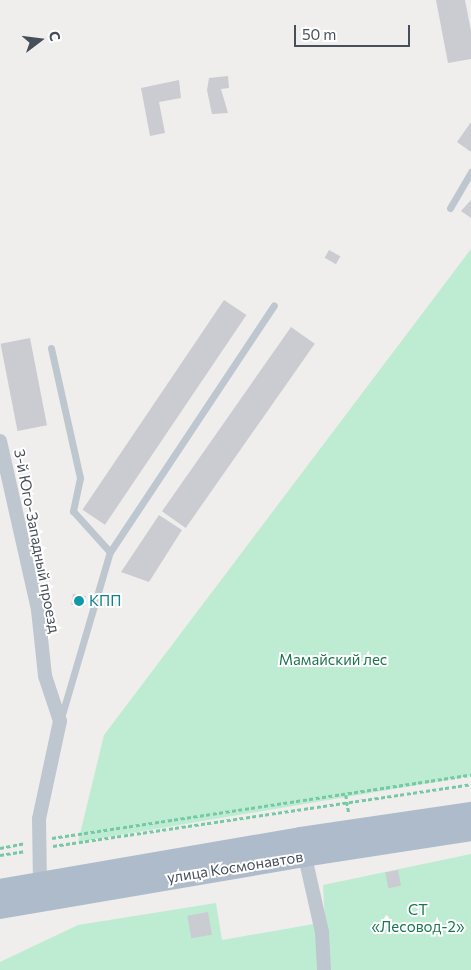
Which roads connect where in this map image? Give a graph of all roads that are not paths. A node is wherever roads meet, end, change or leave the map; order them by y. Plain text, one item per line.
1 (471, 172) edge
2 (450, 208) dead end
3 (274, 305) dead end
4 (51, 348) dead end
5 (0, 441) edge
6 (110, 552) junction
7 (60, 721) junction
8 (471, 813) edge
9 (471, 830) edge
10 (303, 847) junction
11 (40, 882) junction
12 (0, 890) edge
13 (0, 908) edge
14 (324, 970) edge

1 - 2 lane
3 - 6 lane
4 - 6 lane
5 - 7 street, 3-й Юго-Западный проезд
6 - 7 lane
7 - 11 street
8 - 10 main road, улица Космонавтов
9 - 10 main road, улица Космонавтов
10 - 11 main road, улица Космонавтов
10 - 13 main road, улица Космонавтов
10 - 14 street
11 - 12 main road, улица Космонавтов

